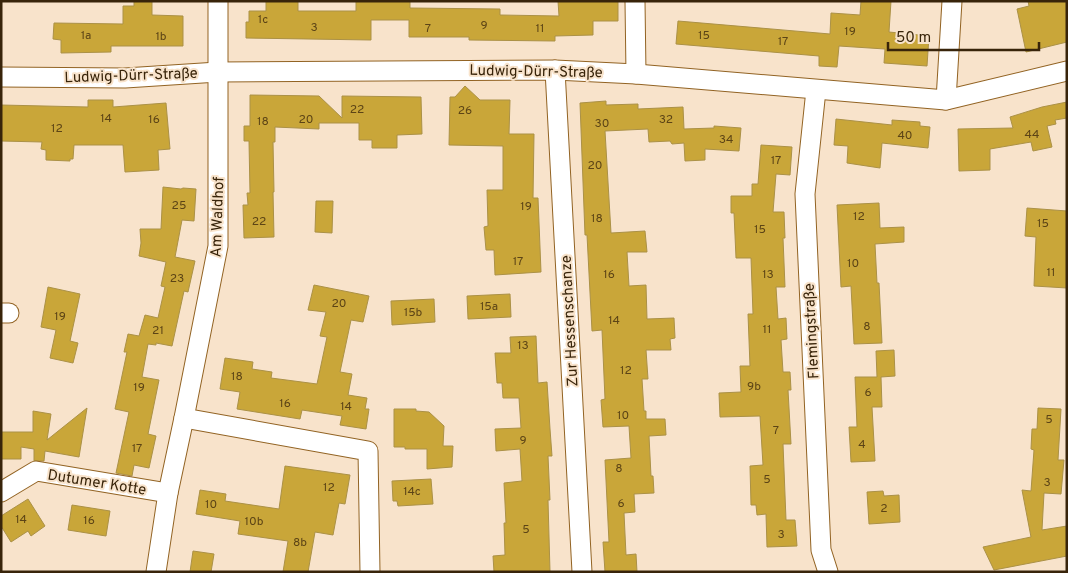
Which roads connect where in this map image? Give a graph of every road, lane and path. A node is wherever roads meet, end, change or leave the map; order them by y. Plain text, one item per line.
1 (218, 1) edge
2 (636, 1) edge
3 (952, 1) edge
4 (556, 70) junction
5 (1067, 71) edge
6 (218, 72) junction
7 (636, 74) junction
8 (1, 77) edge
9 (816, 90) junction
10 (946, 100) junction
11 (184, 418) junction
12 (1, 492) edge
13 (168, 493) junction
14 (156, 572) edge
15 (370, 572) edge
16 (582, 572) edge
17 (828, 572) edge

1 - 6 street, Am Waldhof
2 - 7 street
3 - 10 street
4 - 6 street, Ludwig-Dürr-Straße
4 - 7 street, Ludwig-Dürr-Straße
4 - 16 street, Zur Hessenschanze
5 - 10 street, Ludwig-Dürr-Straße
6 - 8 street, Ludwig-Dürr-Straße
6 - 11 street, Am Waldhof
7 - 9 street, Ludwig-Dürr-Straße
9 - 10 street, Ludwig-Dürr-Straße
9 - 17 street, Flemingstraße
11 - 13 street, Am Waldhof
11 - 15 street
12 - 13 street, Dutumer Kotte
13 - 14 street, Am Waldhof

